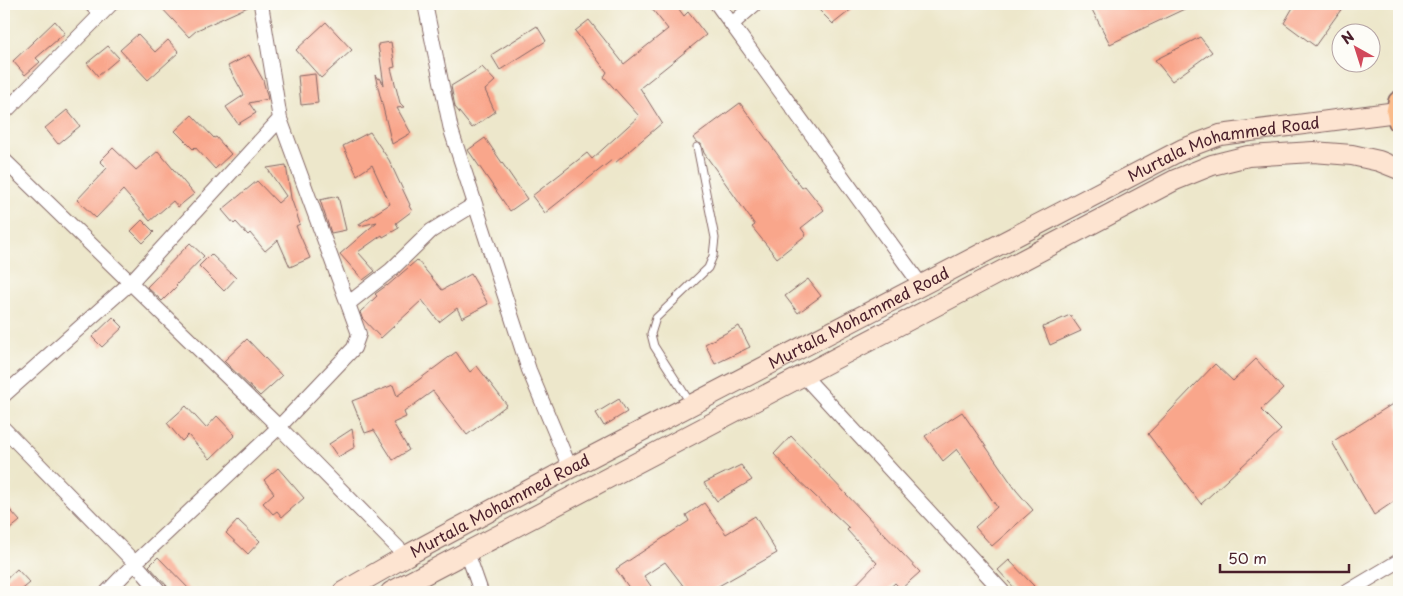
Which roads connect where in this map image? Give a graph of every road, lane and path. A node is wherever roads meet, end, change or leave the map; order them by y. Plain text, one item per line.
1 (91, 4) edge
2 (111, 4) edge
3 (261, 4) edge
4 (425, 4) edge
5 (717, 4) edge
6 (755, 4) edge
7 (101, 14) junction
8 (732, 24) junction
9 (1398, 112) edge
10 (4, 113) edge
11 (280, 119) junction
12 (697, 147) dead end
13 (4, 160) edge
14 (1399, 169) edge
15 (475, 204) junction
16 (130, 283) junction
17 (921, 285) junction
18 (348, 303) junction
19 (803, 375) junction
20 (4, 395) edge
21 (692, 404) junction
22 (279, 427) junction
23 (4, 429) edge
24 (570, 468) junction
25 (468, 552) junction
26 (406, 556) junction
27 (1399, 561) edge
28 (135, 563) junction
29 (107, 592) edge
30 (160, 592) edge
31 (343, 592) edge
32 (391, 592) edge
33 (481, 592) edge
34 (1003, 592) edge
35 (1347, 592) edge

1 - 7 street
2 - 7 street
3 - 11 street
4 - 15 street
5 - 8 street
6 - 8 street
7 - 10 street
8 - 17 street
9 - 17 main road, Murtala Mohammed Road
11 - 16 street
11 - 18 street
12 - 21 lane
13 - 16 street
14 - 19 main road, Murtala Mohammed Road
15 - 18 street
15 - 24 street
16 - 20 street
16 - 22 street
17 - 21 main road, Murtala Mohammed Road
18 - 22 street
19 - 25 main road, Murtala Mohammed Road
19 - 34 street
21 - 24 main road, Murtala Mohammed Road
22 - 26 street
22 - 28 street
23 - 28 street
24 - 26 main road, Murtala Mohammed Road
25 - 32 main road, Murtala Mohammed Road
25 - 33 street
26 - 31 main road, Murtala Mohammed Road
27 - 35 street
28 - 29 street
28 - 30 street

